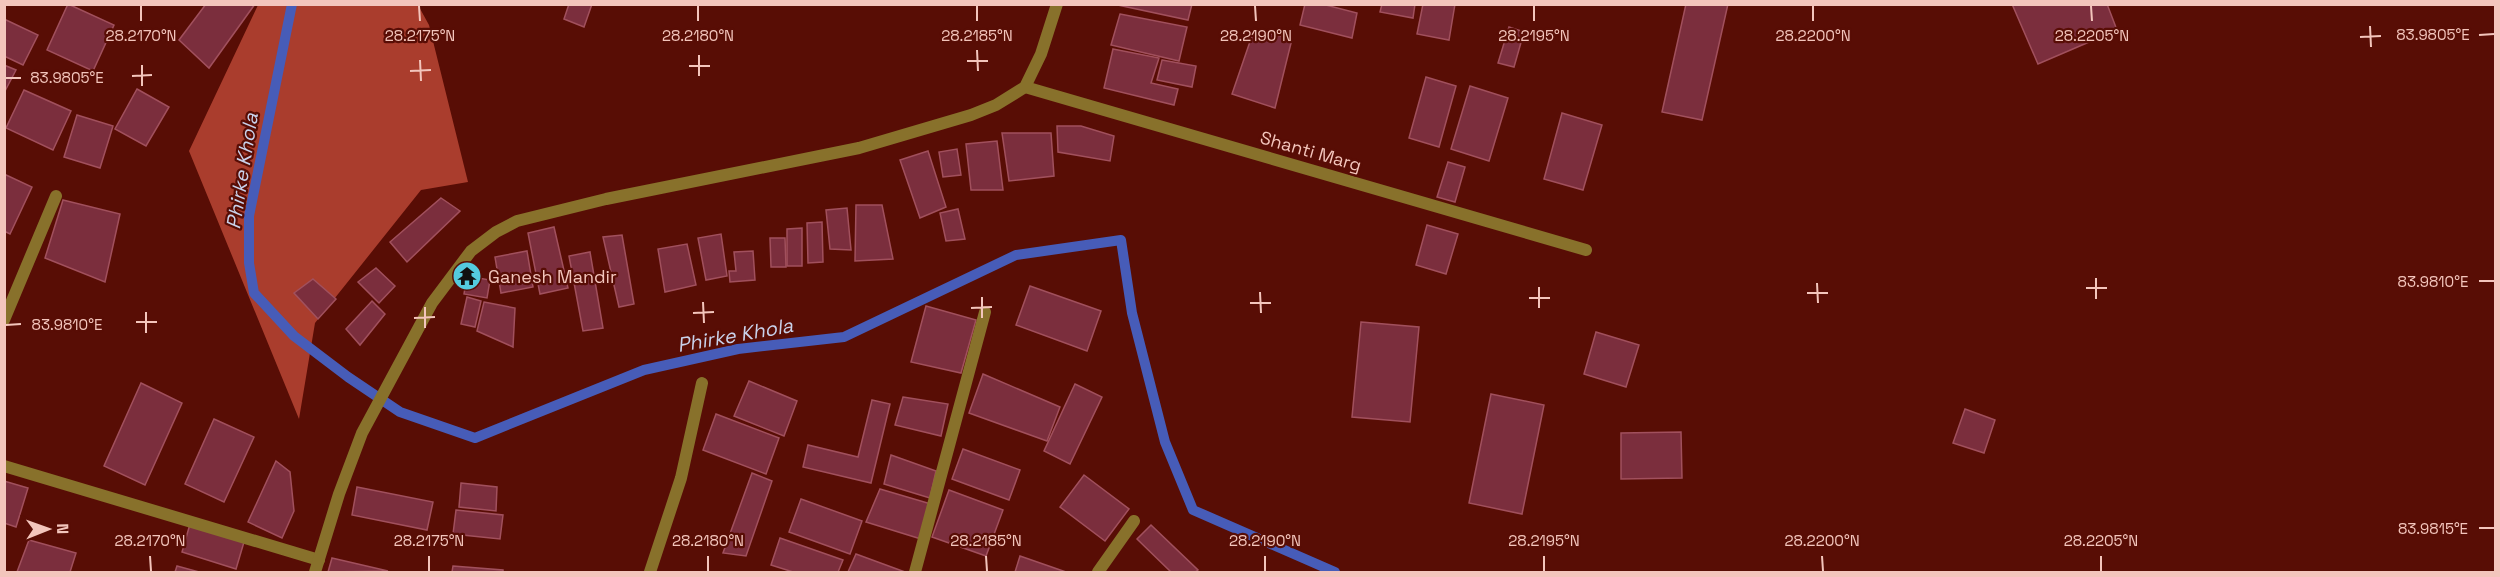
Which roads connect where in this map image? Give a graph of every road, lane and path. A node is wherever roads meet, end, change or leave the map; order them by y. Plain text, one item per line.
1 (1057, 4) edge
2 (1025, 87) junction
3 (56, 196) dead end
4 (1586, 250) dead end
5 (985, 312) dead end
6 (4, 321) edge
7 (702, 383) dead end
8 (4, 466) edge
9 (1134, 521) dead end
10 (317, 566) edge
11 (650, 573) edge
12 (915, 573) edge
13 (1098, 573) edge

1 - 2 street
2 - 4 street, Shanti Marg
2 - 10 street
3 - 6 street
5 - 12 street
7 - 11 street
8 - 10 street
9 - 13 street

